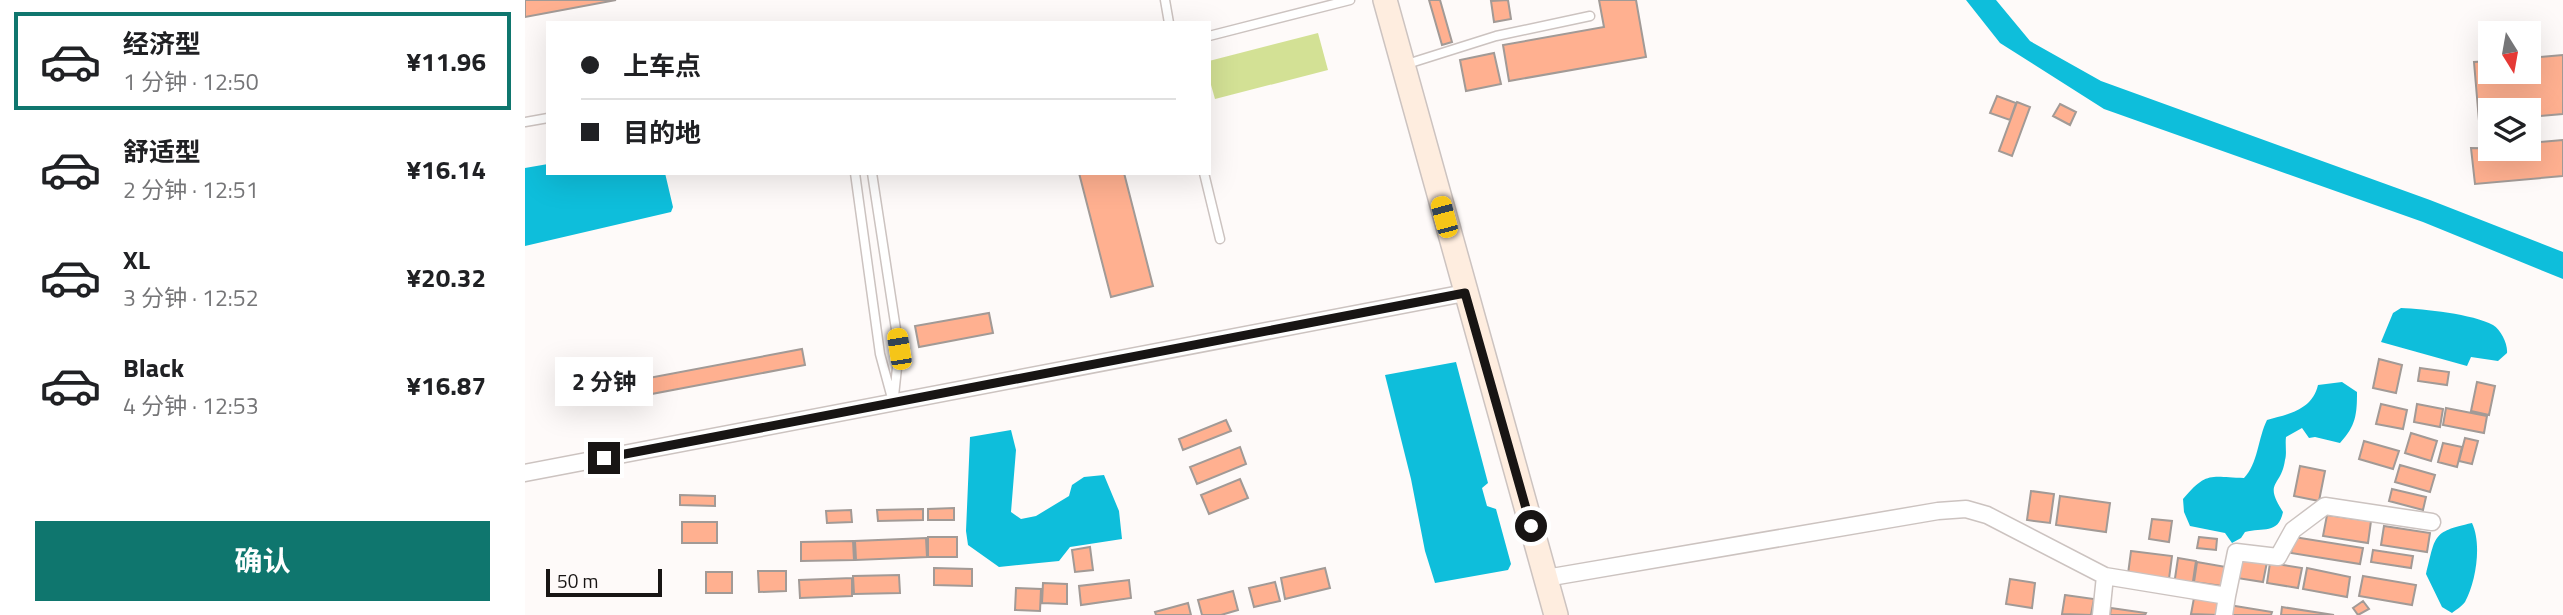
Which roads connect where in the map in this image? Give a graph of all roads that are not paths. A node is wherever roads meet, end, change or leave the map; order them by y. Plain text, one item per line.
1 (1165, 0) edge
2 (1350, 0) edge
3 (1385, 0) edge
4 (1321, 4) edge
5 (1590, 16) dead end
6 (1169, 21) edge
7 (1211, 35) edge
8 (1403, 66) junction
9 (546, 118) edge
10 (525, 122) edge
11 (855, 175) edge
12 (872, 175) edge
13 (1204, 175) edge
14 (1220, 239) dead end
15 (1465, 293) junction
16 (893, 402) junction
17 (525, 473) edge
18 (2432, 522) dead end
19 (2105, 576) junction
20 (1546, 578) junction
21 (2227, 596) junction
22 (1556, 615) edge
23 (2101, 615) edge
24 (2224, 615) edge

1 - 6 lane
2 - 4 lane
3 - 8 main road
4 - 7 lane
5 - 8 lane
8 - 15 main road
9 - 10 lane
11 - 16 lane
12 - 16 lane
13 - 14 lane
15 - 16 street
15 - 20 main road
16 - 17 street
18 - 21 street
19 - 20 street
19 - 21 street
19 - 23 street
20 - 22 main road
21 - 24 street

